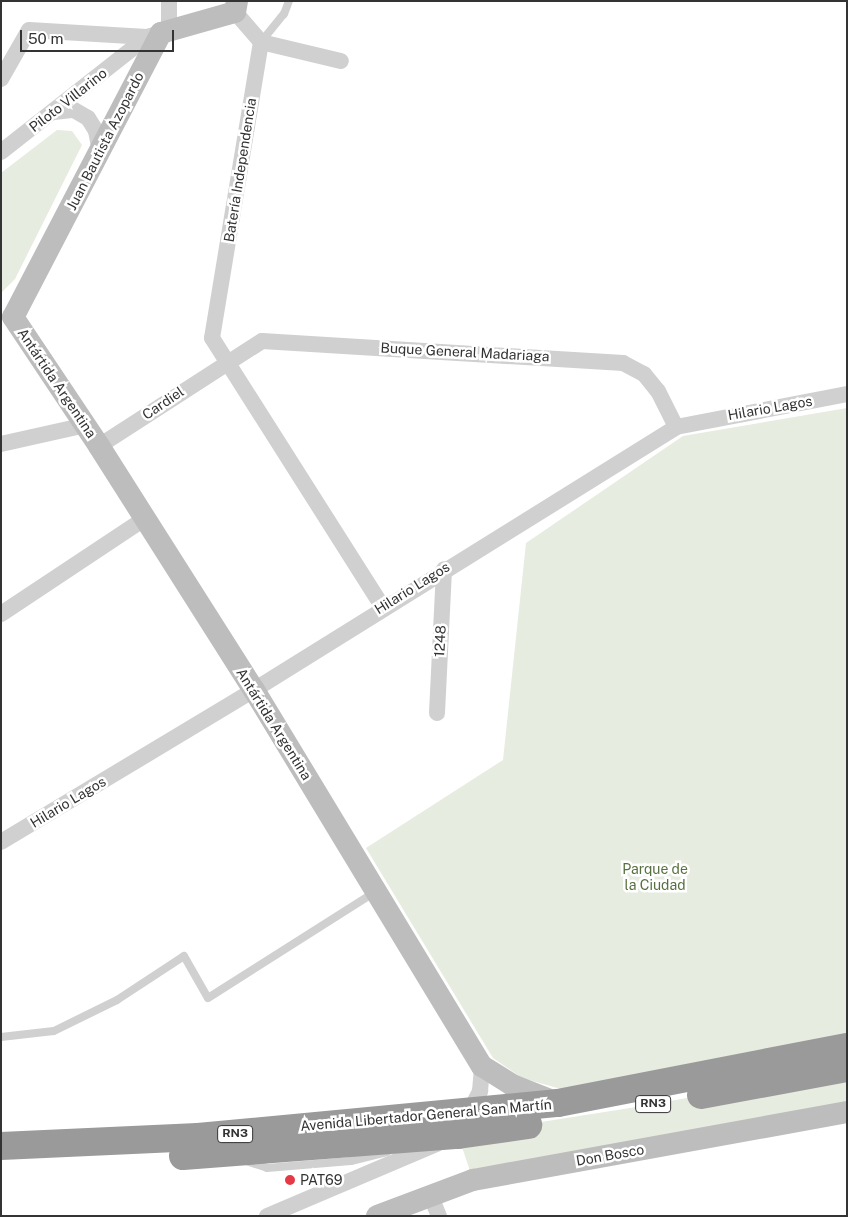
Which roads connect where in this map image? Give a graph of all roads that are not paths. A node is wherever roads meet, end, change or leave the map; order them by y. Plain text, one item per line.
1 (169, 1) edge
2 (289, 1) edge
3 (236, 6) edge
4 (159, 34) junction
5 (261, 42) junction
6 (341, 61) dead end
7 (1, 79) edge
8 (54, 112) junction
9 (1, 152) edge
10 (100, 152) junction
11 (7, 316) edge
12 (227, 361) junction
13 (847, 394) edge
14 (86, 425) junction
15 (676, 427) junction
16 (1, 444) edge
17 (99, 446) junction
18 (144, 519) junction
19 (444, 569) junction
20 (383, 606) junction
21 (1, 614) edge
22 (254, 690) junction
23 (437, 713) dead end
24 (1, 842) edge
25 (376, 891) junction
26 (1, 1036) edge
27 (847, 1047) edge
28 (482, 1066) junction
29 (847, 1068) edge
30 (558, 1103) junction
31 (847, 1112) edge
32 (463, 1124) junction
33 (1, 1146) edge
34 (1, 1165) edge
35 (430, 1194) junction
36 (267, 1216) edge
37 (377, 1216) edge
38 (440, 1216) edge

1 - 4 street
2 - 5 lane
3 - 4 street
3 - 5 street
4 - 7 street
4 - 8 street, Piloto Villarino
4 - 10 street, Juan Bautista Azopardo
5 - 6 street
5 - 12 street, Batería Independencia
8 - 9 street, Piloto Villarino
8 - 10 street
10 - 11 street, Juan Bautista Azopardo
11 - 14 street, Antártida Argentina
12 - 15 street, Buque General Madariaga
12 - 17 street, Cardiel
12 - 20 street
13 - 15 street, Hilario Lagos
14 - 16 street
14 - 17 street, Antártida Argentina
15 - 19 street, Hilario Lagos
17 - 18 street, Antártida Argentina
18 - 21 street
18 - 22 street, Antártida Argentina
19 - 20 street, Hilario Lagos
19 - 23 street, 1248
20 - 22 street, Hilario Lagos
22 - 24 street, Hilario Lagos
22 - 25 street, Antártida Argentina
25 - 26 lane
25 - 28 street, Antártida Argentina
27 - 30 highway, Avenida Libertador General San Martín / RN3
28 - 30 street, Antártida Argentina
28 - 32 street
29 - 32 highway, Avenida Libertador General San Martín / RN3
30 - 32 highway, Avenida Libertador General San Martín / RN3
31 - 35 street, Don Bosco
32 - 33 highway, Avenida Libertador General San Martín / RN3
32 - 34 highway, Avenida Libertador General San Martín / RN3
32 - 36 street
35 - 37 street, Don Bosco
35 - 38 street

